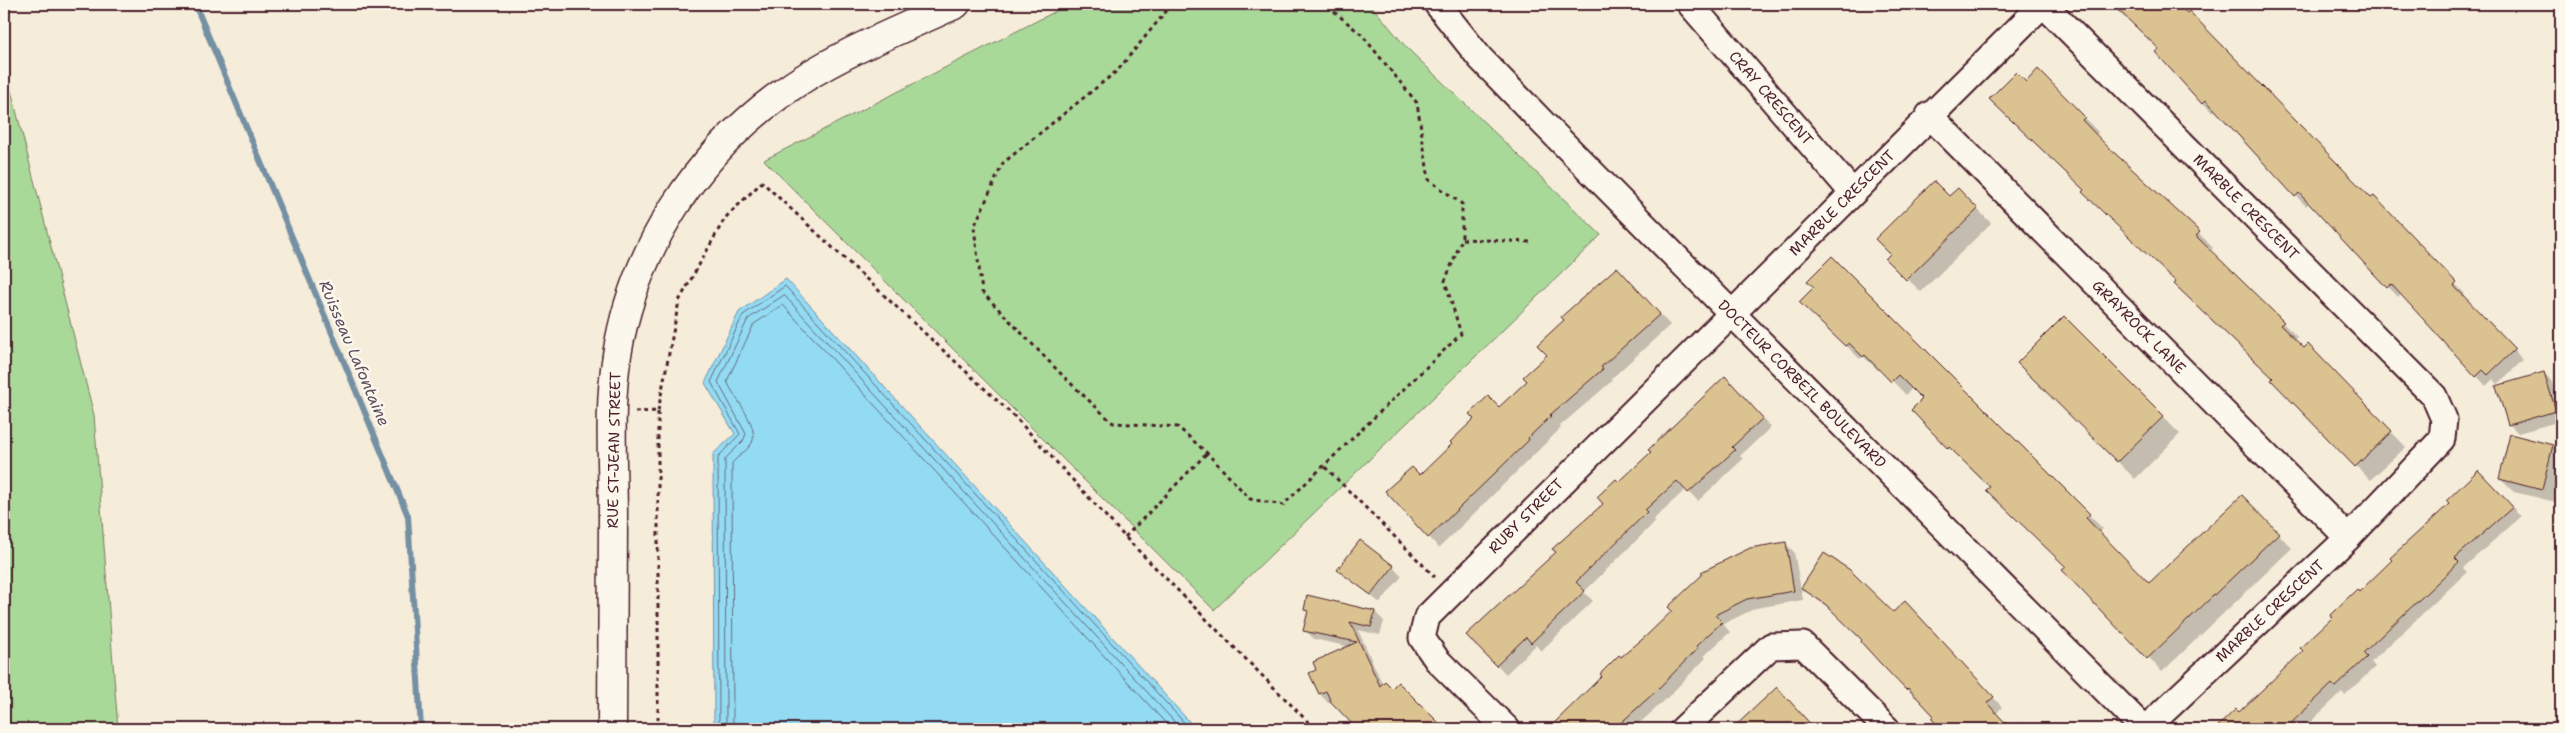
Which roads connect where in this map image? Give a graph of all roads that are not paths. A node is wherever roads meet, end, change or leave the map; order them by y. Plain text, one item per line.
1 (956, 4) edge
2 (1419, 4) edge
3 (1437, 4) edge
4 (1690, 4) edge
5 (2043, 4) edge
6 (1462, 37) junction
7 (1929, 115) junction
8 (1852, 192) junction
9 (1731, 314) junction
10 (2348, 538) junction
11 (612, 729) edge
12 (1507, 729) edge
13 (1683, 729) edge
14 (1887, 729) edge
15 (2145, 729) edge

1 - 11 main road, RUE ST-JEAN STREET
2 - 6 street, DOCTEUR CORBEIL BOULEVARD
3 - 6 street, DOCTEUR CORBEIL BOULEVARD
4 - 8 street, CRAY CRESCENT
5 - 7 street, MARBLE CRESCENT
5 - 10 street, MARBLE CRESCENT
6 - 9 street, DOCTEUR CORBEIL BOULEVARD
7 - 8 street, MARBLE CRESCENT
7 - 10 street, GRAYROCK LANE
8 - 9 street, MARBLE CRESCENT
9 - 12 street, RUBY STREET
9 - 15 street, DOCTEUR CORBEIL BOULEVARD
10 - 15 street, MARBLE CRESCENT
13 - 14 street

